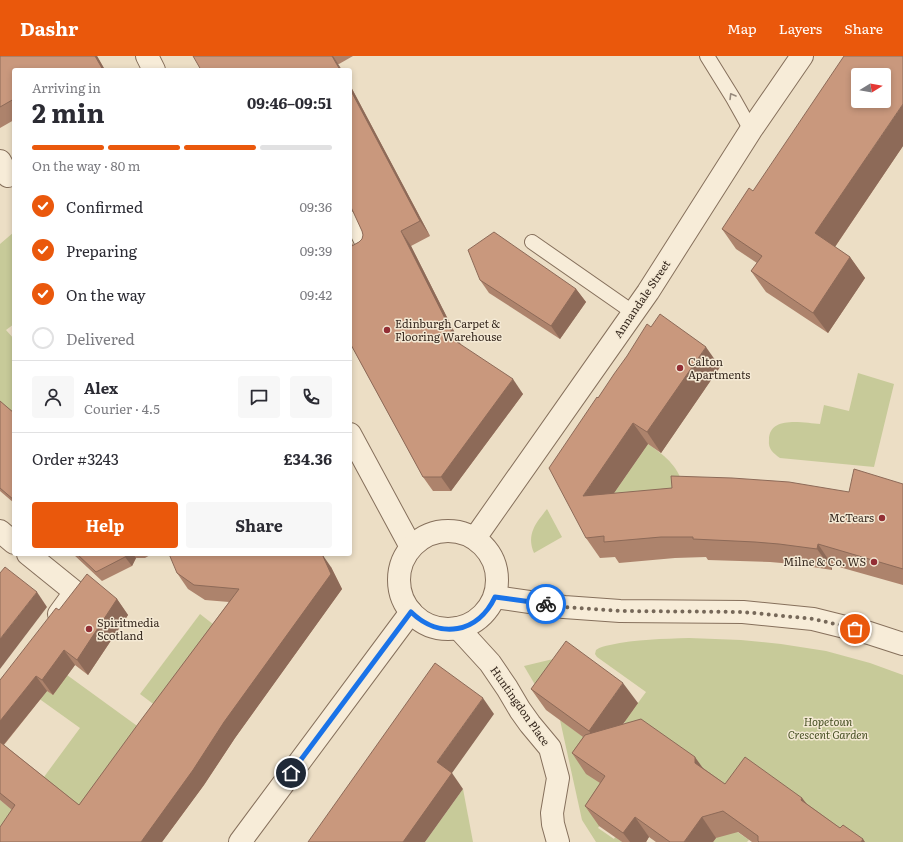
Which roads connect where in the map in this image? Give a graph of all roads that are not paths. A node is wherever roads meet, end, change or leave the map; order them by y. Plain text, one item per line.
1 (147, 56) edge
2 (707, 56) edge
3 (802, 56) edge
4 (153, 68) edge
5 (751, 130) junction
6 (352, 222) edge
7 (532, 242) dead end
8 (352, 256) edge
9 (634, 313) junction
10 (352, 438) edge
11 (0, 531) edge
12 (475, 538) junction
13 (12, 541) edge
14 (411, 547) junction
15 (30, 556) edge
16 (495, 597) junction
17 (411, 612) junction
18 (458, 628) junction
19 (47, 629) edge
20 (903, 644) edge
21 (247, 839) edge
22 (558, 842) edge

1 - 4 street
5 -> 2 lane
3 - 5 street, Annandale Street
5 - 9 street, Annandale Street
6 - 8 lane
7 - 9 lane
9 - 12 street, Annandale Street
10 - 14 street
11 - 13 street
12 - 14 street
12 - 16 street
14 - 17 street
15 - 19 street
16 - 18 street
16 - 20 street
17 - 18 street
17 - 21 street
18 - 22 street, Huntingdon Place

